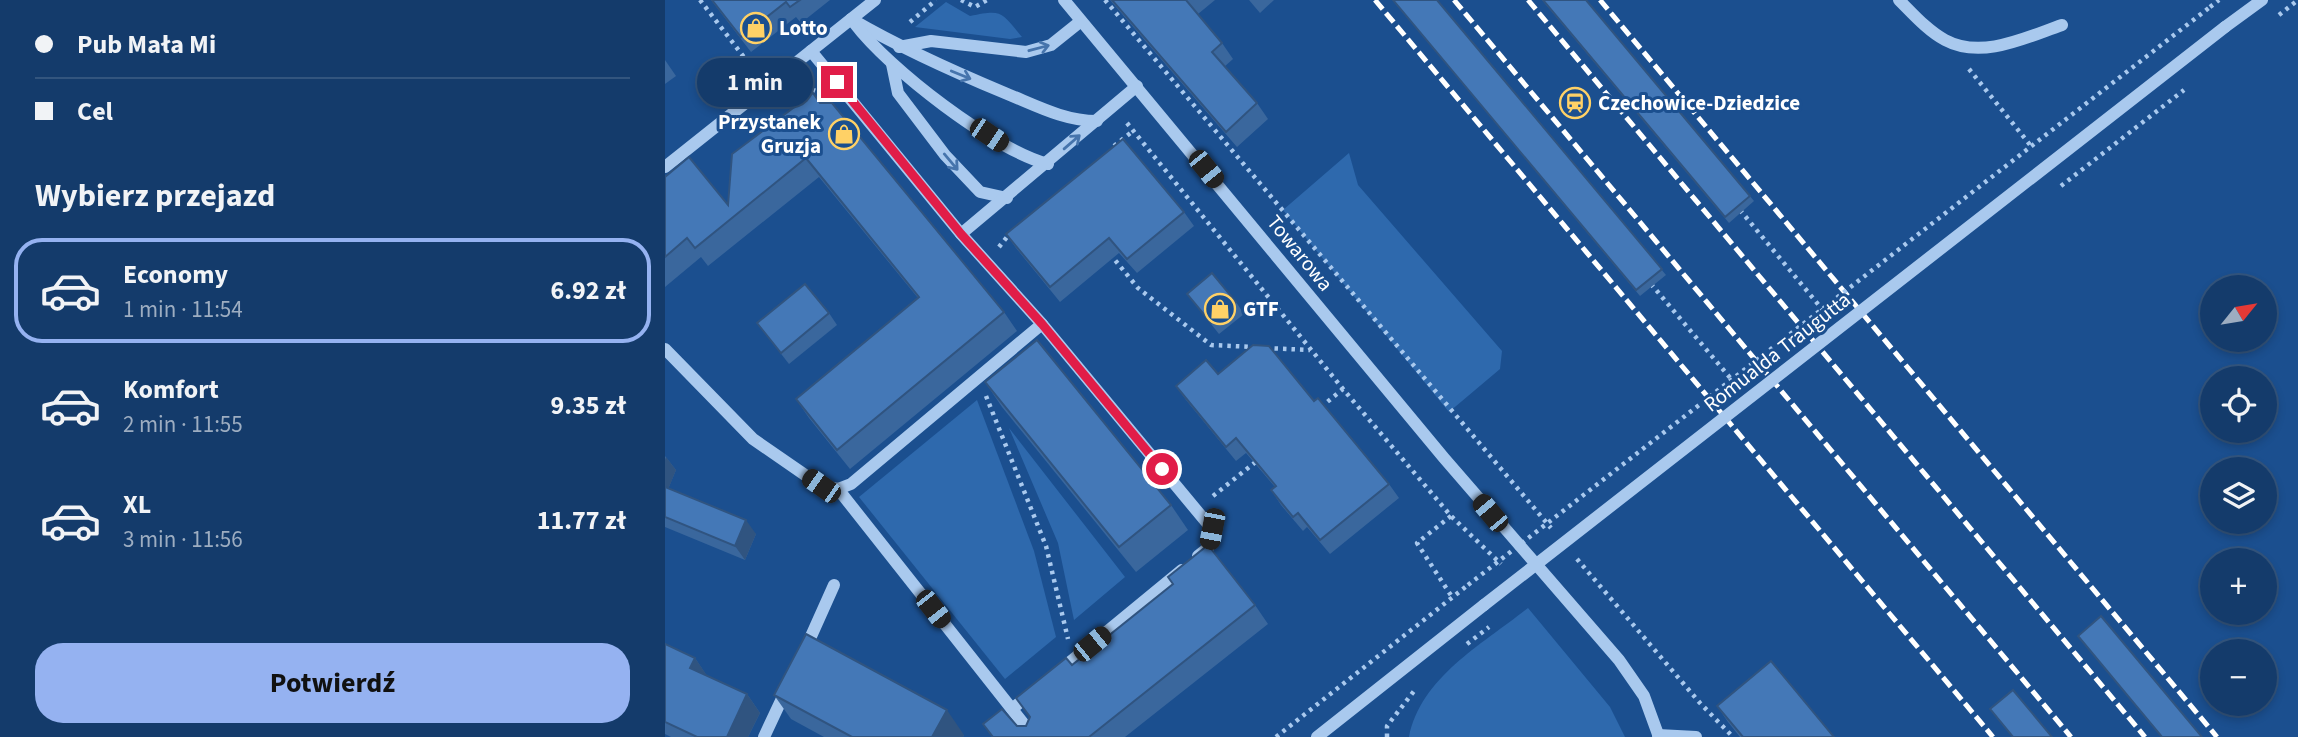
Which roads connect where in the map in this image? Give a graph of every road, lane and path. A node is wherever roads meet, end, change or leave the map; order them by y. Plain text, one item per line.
1 (700, 0) edge
2 (875, 0) edge
3 (961, 0) edge
4 (987, 0) edge
5 (1064, 0) edge
6 (1105, 0) edge
7 (1899, 0) edge
8 (2219, 0) edge
9 (2262, 0) edge
10 (851, 19) junction
11 (1081, 21) junction
12 (2062, 25) dead end
13 (1946, 41) junction
14 (899, 47) junction
15 (811, 51) junction
16 (892, 64) junction
17 (753, 69) dead end
18 (1137, 86) junction
19 (824, 94) dead end
20 (781, 106) dead end
21 (1097, 121) junction
22 (1126, 122) dead end
23 (1133, 131) junction
24 (2031, 146) junction
25 (1111, 148) edge
26 (1048, 164) junction
27 (665, 167) edge
28 (1007, 198) junction
29 (1732, 201) edge
30 (1021, 224) edge
31 (961, 234) junction
32 (1105, 249) edge
33 (998, 250) dead end
34 (1647, 279) edge
35 (1822, 309) junction
36 (1042, 324) junction
37 (665, 349) edge
38 (1311, 350) junction
39 (979, 379) junction
40 (1732, 380) junction
41 (1343, 389) junction
42 (1312, 415) edge
43 (1259, 458) edge
44 (838, 489) junction
45 (1196, 510) junction
46 (1559, 537) dead end
47 (1576, 558) dead end
48 (834, 585) dead end
49 (1452, 597) junction
50 (1467, 644) dead end
51 (1457, 652) dead end
52 (1072, 660) junction
53 (799, 661) edge
54 (793, 674) edge
55 (1417, 686) dead end
56 (1012, 709) junction
57 (1326, 734) edge
58 (1659, 736) edge
59 (764, 737) edge
60 (1034, 737) edge
61 (1276, 737) edge
62 (1387, 737) edge
63 (1696, 737) edge
64 (1733, 737) edge

1 - 17 path
2 - 10 street
3 - 4 path
5 - 11 street, Towarowa
6 - 46 path
7 - 13 street
8 - 24 path, bridge
9 - 57 street, Romualda Traugutta, bridge
10 - 14 street
10 - 15 street
10 - 16 street
14 -> 11 street
11 - 18 street, Towarowa
12 - 13 street
13 - 24 path
14 -> 21 street
15 - 27 street
15 - 31 street
16 - 26 street
16 -> 28 street
18 - 21 street
18 - 58 street, Towarowa
19 - 20 path
26 -> 21 street
22 - 23 path
23 - 25 path
23 - 38 path
24 - 35 path, bridge
26 - 28 street
28 - 31 street
29 - 35 path
30 - 33 path
31 - 36 street
32 - 38 path
34 - 40 path
35 - 40 path, bridge
36 - 39 street
36 - 45 street
37 - 44 street
38 - 41 path
39 - 44 street
39 - 52 path
40 - 49 path, bridge
41 - 42 path
41 - 49 path
43 - 45 path
44 - 56 street
45 - 52 street
47 - 64 path
48 - 53 street
49 - 61 path
50 - 51 path
52 - 56 street
54 - 59 street
55 - 62 path
56 - 60 street
58 - 63 street

